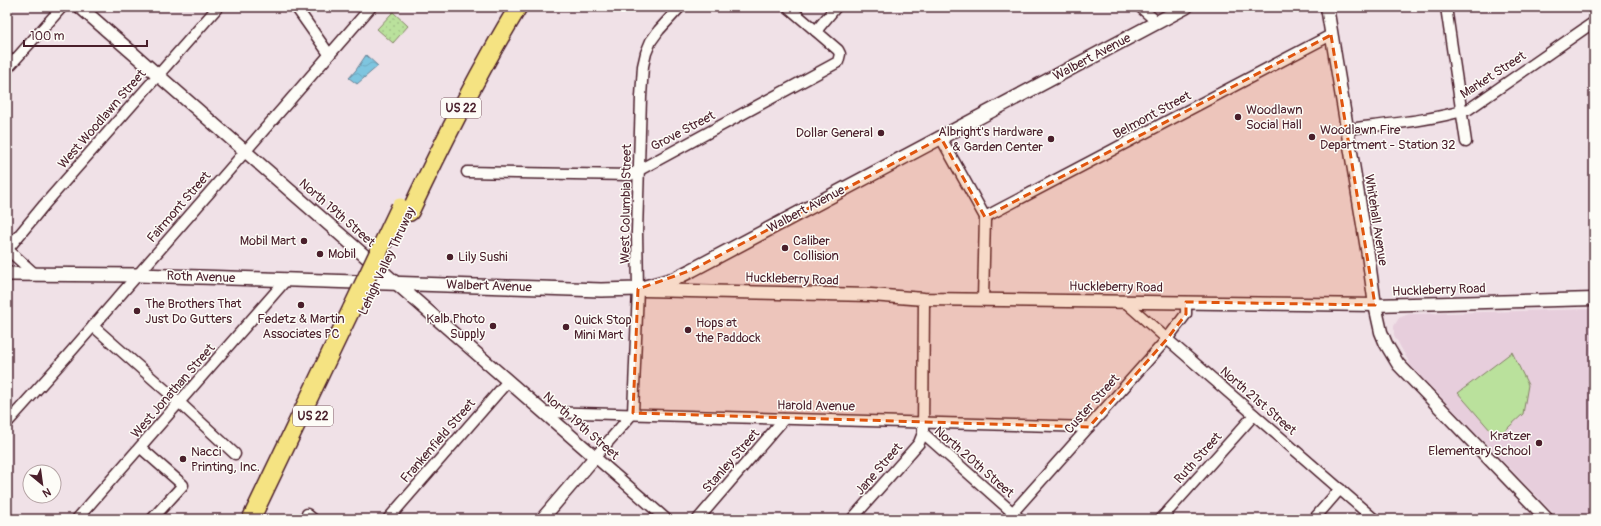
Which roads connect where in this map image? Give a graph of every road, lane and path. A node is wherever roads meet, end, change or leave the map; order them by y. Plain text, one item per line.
1 (62, 7) edge
2 (80, 7) edge
3 (218, 7) edge
4 (296, 7) edge
5 (371, 7) edge
6 (506, 7) edge
7 (518, 7) edge
8 (680, 7) edge
9 (788, 7) edge
10 (836, 7) edge
11 (1140, 7) edge
12 (1186, 7) edge
13 (1327, 7) edge
14 (1446, 7) edge
15 (1157, 22) junction
16 (1594, 22) edge
17 (816, 31) junction
18 (1331, 35) junction
19 (329, 54) junction
20 (7, 69) edge
21 (158, 75) junction
22 (1461, 111) junction
23 (1347, 129) junction
24 (941, 138) junction
25 (1466, 142) dead end
26 (244, 151) junction
27 (639, 170) junction
28 (466, 172) dead end
29 (405, 210) junction
30 (985, 217) junction
31 (7, 250) edge
32 (7, 274) edge
33 (35, 274) junction
34 (138, 275) junction
35 (287, 279) junction
36 (395, 282) junction
37 (638, 289) junction
38 (924, 299) junction
39 (1594, 299) edge
40 (983, 300) junction
41 (1124, 301) junction
42 (1186, 302) junction
43 (1375, 305) junction
44 (357, 310) junction
45 (93, 326) junction
46 (1167, 340) junction
47 (508, 381) junction
48 (180, 403) junction
49 (543, 412) junction
50 (633, 414) junction
51 (1254, 415) junction
52 (784, 419) junction
53 (923, 422) junction
54 (7, 423) edge
55 (1089, 427) junction
56 (923, 433) junction
57 (141, 448) junction
58 (235, 454) dead end
59 (595, 457) junction
60 (1340, 489) junction
61 (1013, 517) edge
62 (77, 519) edge
63 (152, 519) edge
64 (252, 519) edge
65 (264, 519) edge
66 (388, 519) edge
67 (542, 519) edge
68 (666, 519) edge
69 (698, 519) edge
70 (852, 519) edge
71 (1161, 519) edge
72 (1314, 519) edge
73 (1374, 519) edge
74 (1547, 519) edge

1 - 20 street
2 - 21 street, North 19th Street
3 - 21 street, West Woodlawn Street
4 - 19 street
5 - 19 street, Fairmont Street
6 - 29 highway, Lehigh Valley Thruway / US 22
7 - 29 highway, Lehigh Valley Thruway / US 22
8 - 27 street, West Columbia Street
9 - 17 street
10 - 17 street
11 - 15 street
12 - 15 main road, Walbert Avenue
13 - 18 street, Whitehall Avenue
14 - 22 street
15 - 24 main road, Walbert Avenue
16 - 22 street, Market Street
17 - 27 street, Grove Street
18 - 23 street, Whitehall Avenue
18 - 30 street, Belmont Street
19 - 26 street, Fairmont Street
21 - 26 street, North 19th Street
21 - 31 street, West Woodlawn Street
22 - 23 street, Market Street
22 - 25 street
23 - 43 street, Whitehall Avenue
24 - 30 street
24 - 37 main road, Walbert Avenue
26 - 34 street, Fairmont Street
26 - 36 street, North 19th Street
27 - 28 street, Grove Street
27 - 37 street, West Columbia Street
29 - 44 highway, Lehigh Valley Thruway / US 22, bridge
30 - 40 street
31 - 33 street
32 - 33 main road, Roth Avenue
33 - 34 main road, Roth Avenue
34 - 35 main road, Roth Avenue
34 - 45 street, Fairmont Street
35 - 36 main road, Roth Avenue
35 - 48 street, West Jonathan Street
36 - 37 main road, Walbert Avenue
36 - 47 street, North 19th Street
37 - 38 street, Huckleberry Road
37 - 50 street, West Columbia Street
38 - 40 street, Huckleberry Road
38 - 53 street, North 20th Street
39 - 43 street, Huckleberry Road
40 - 41 street, Huckleberry Road
41 - 42 street, Huckleberry Road
41 - 46 street, North 21st Street
42 - 43 street, Huckleberry Road
42 - 46 street, Custer Street
43 - 74 street, Whitehall Avenue
44 - 64 highway, Lehigh Valley Thruway / US 22
44 - 65 highway, Lehigh Valley Thruway / US 22
45 - 48 street
45 - 54 street, Fairmont Street
46 - 51 street, North 21st Street
46 - 55 street, Custer Street
47 - 49 street, North 19th Street
47 - 66 street, Frankenfield Street
48 - 57 street, West Jonathan Street
48 - 58 street
49 - 50 street, Harold Avenue
49 - 59 street, North 19th Street
50 - 52 street, Harold Avenue
50 - 59 street
51 - 60 street, North 21st Street
51 - 71 street, Ruth Street
52 - 53 street, Harold Avenue
52 - 69 street, Stanley Street
53 - 55 street, Harold Avenue
53 - 56 street, North 20th Street
55 - 61 street, Custer Street
56 - 61 street, North 20th Street
56 - 70 street, Jane Street
57 - 62 street, West Jonathan Street
57 - 63 street
59 - 67 street
59 - 68 street, North 19th Street
60 - 72 street
60 - 73 street, North 21st Street

